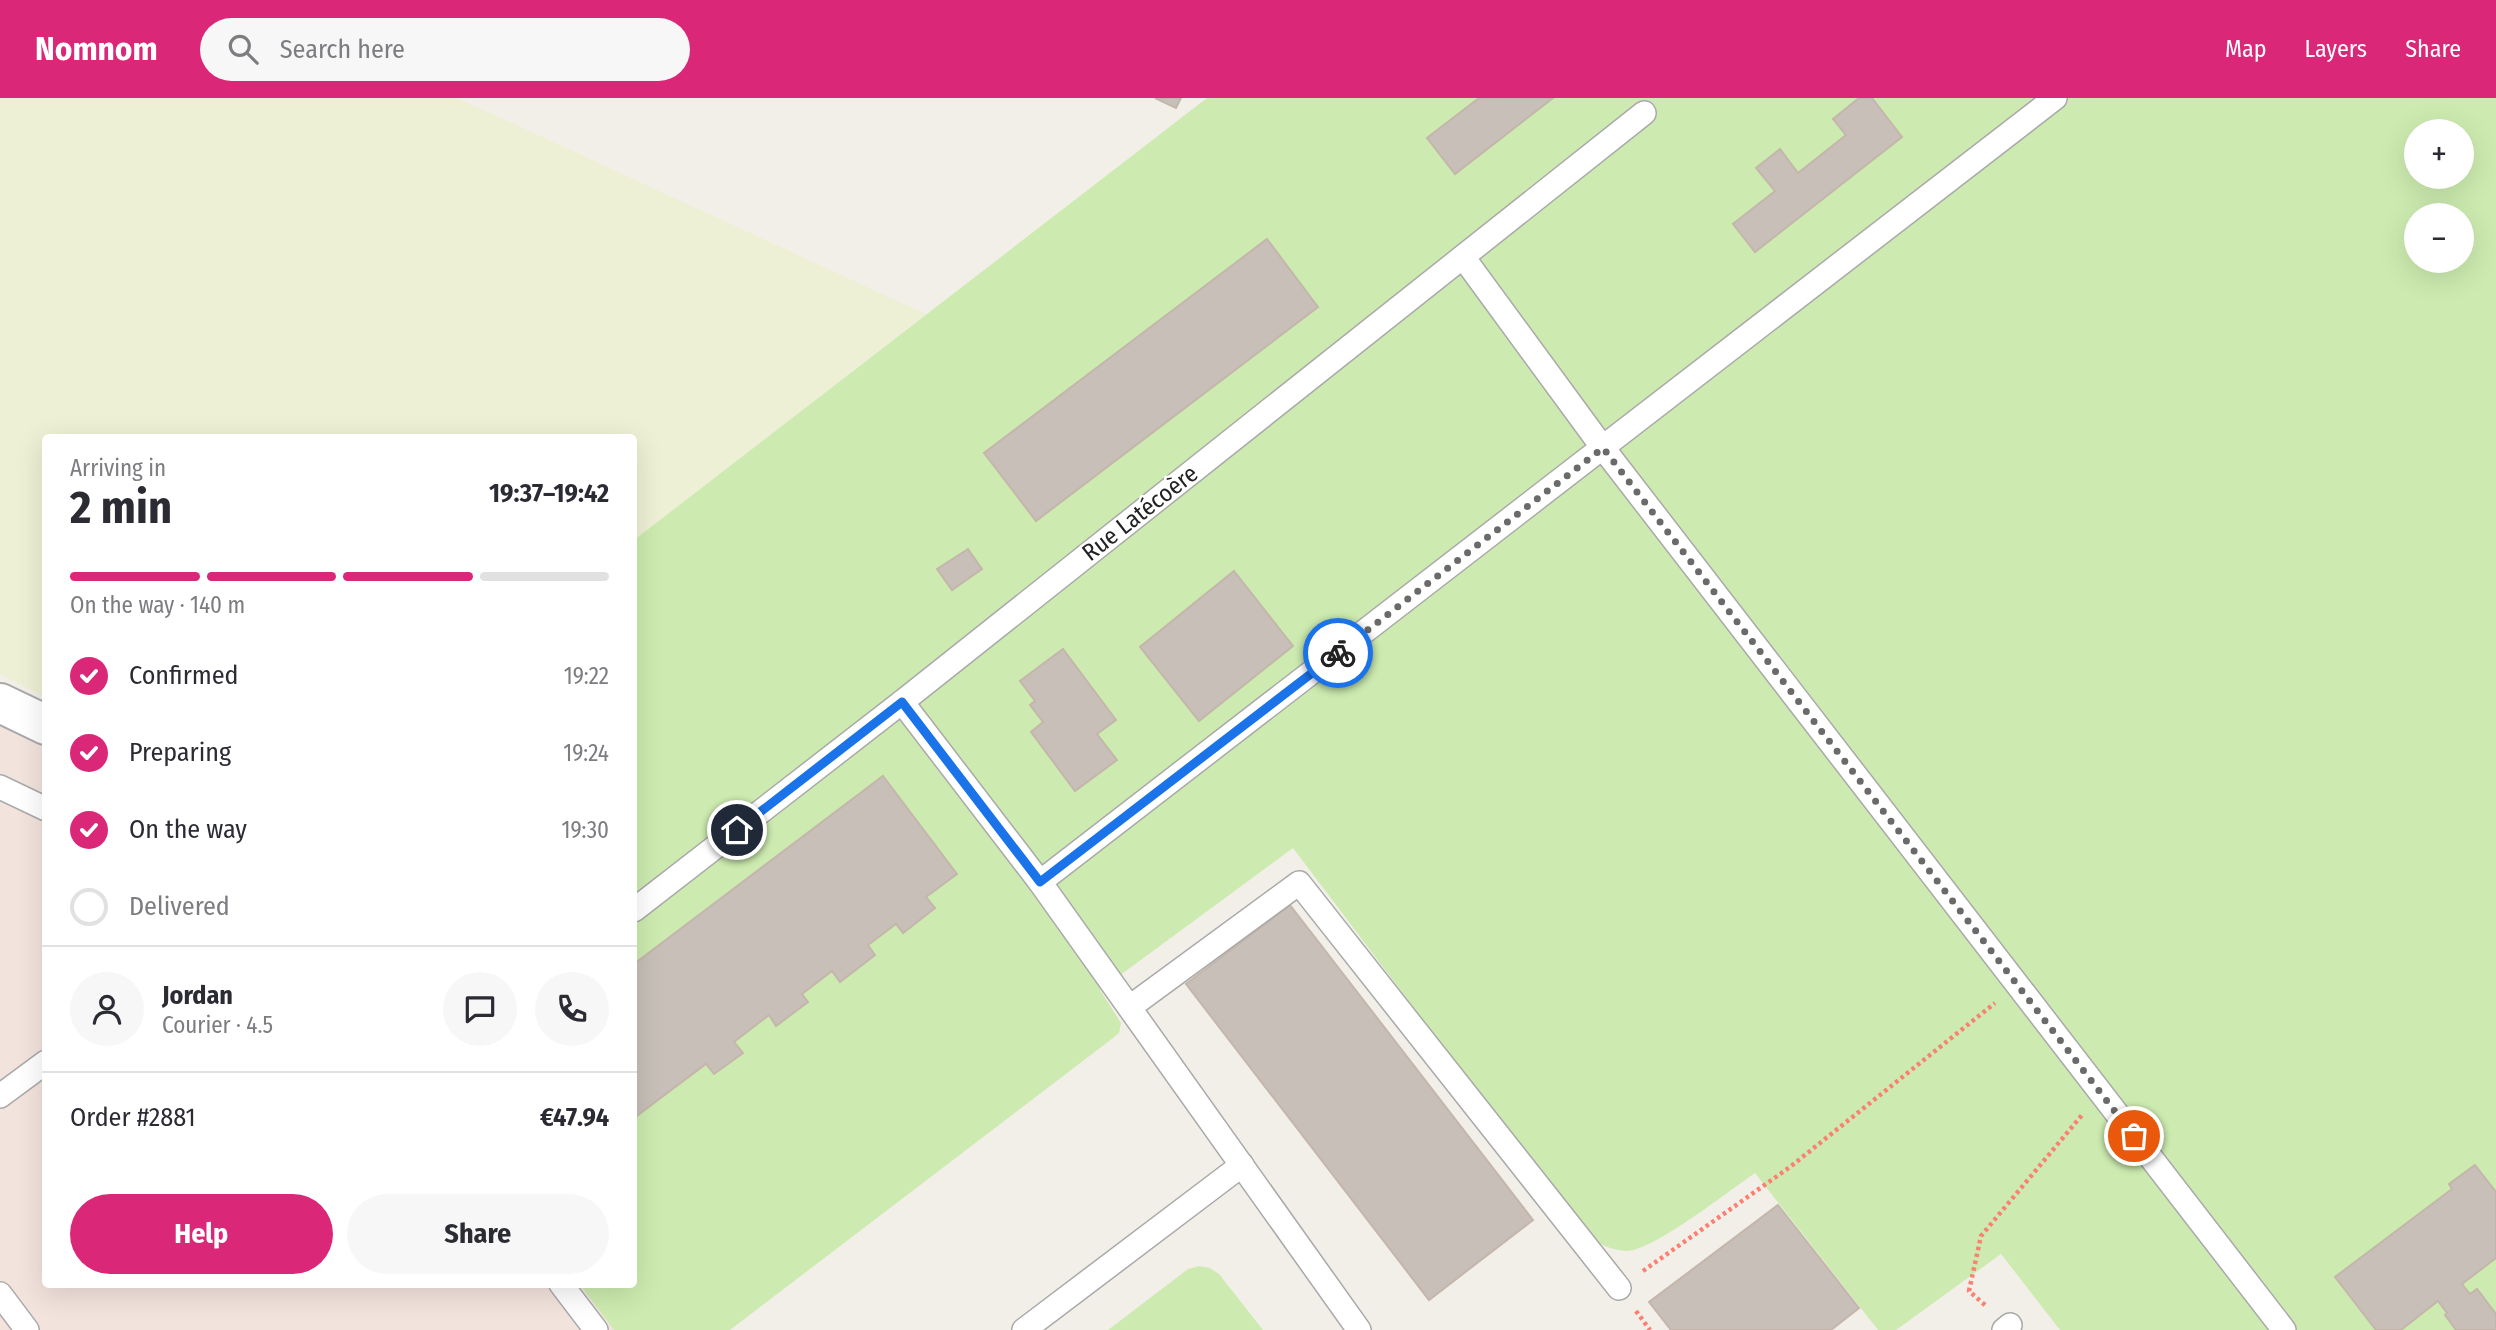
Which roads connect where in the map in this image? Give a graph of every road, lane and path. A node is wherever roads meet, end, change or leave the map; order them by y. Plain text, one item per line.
1 (2055, 98) edge
2 (1644, 113) dead end
3 (1463, 257) junction
4 (1603, 448) junction
5 (902, 702) junction
6 (0, 703) edge
7 (42, 722) edge
8 (0, 787) edge
9 (42, 807) edge
10 (1040, 882) junction
11 (637, 908) edge
12 (2018, 985) junction
13 (1130, 1007) junction
14 (42, 1065) edge
15 (2101, 1093) junction
16 (0, 1096) edge
17 (1242, 1165) junction
18 (564, 1288) edge
19 (1619, 1288) junction
20 (0, 1294) edge
21 (2007, 1328) edge
22 (27, 1330) edge
23 (596, 1330) edge
24 (1024, 1330) edge
25 (1359, 1330) edge
26 (1650, 1330) edge
27 (2284, 1330) edge

1 - 4 lane
2 - 3 lane, Rue Latécoère
3 - 4 lane
3 - 5 lane, Rue Latécoère
4 - 10 lane
4 - 12 lane
5 - 10 lane
5 - 11 lane, Rue Latécoère
6 - 7 street
8 - 9 lane
10 - 13 lane
12 - 15 lane
12 - 19 path
13 - 17 lane
13 - 19 lane
14 - 16 lane
15 - 21 path
15 - 27 lane
17 - 24 lane
17 - 25 lane
18 - 23 lane
19 - 26 path
20 - 22 lane

